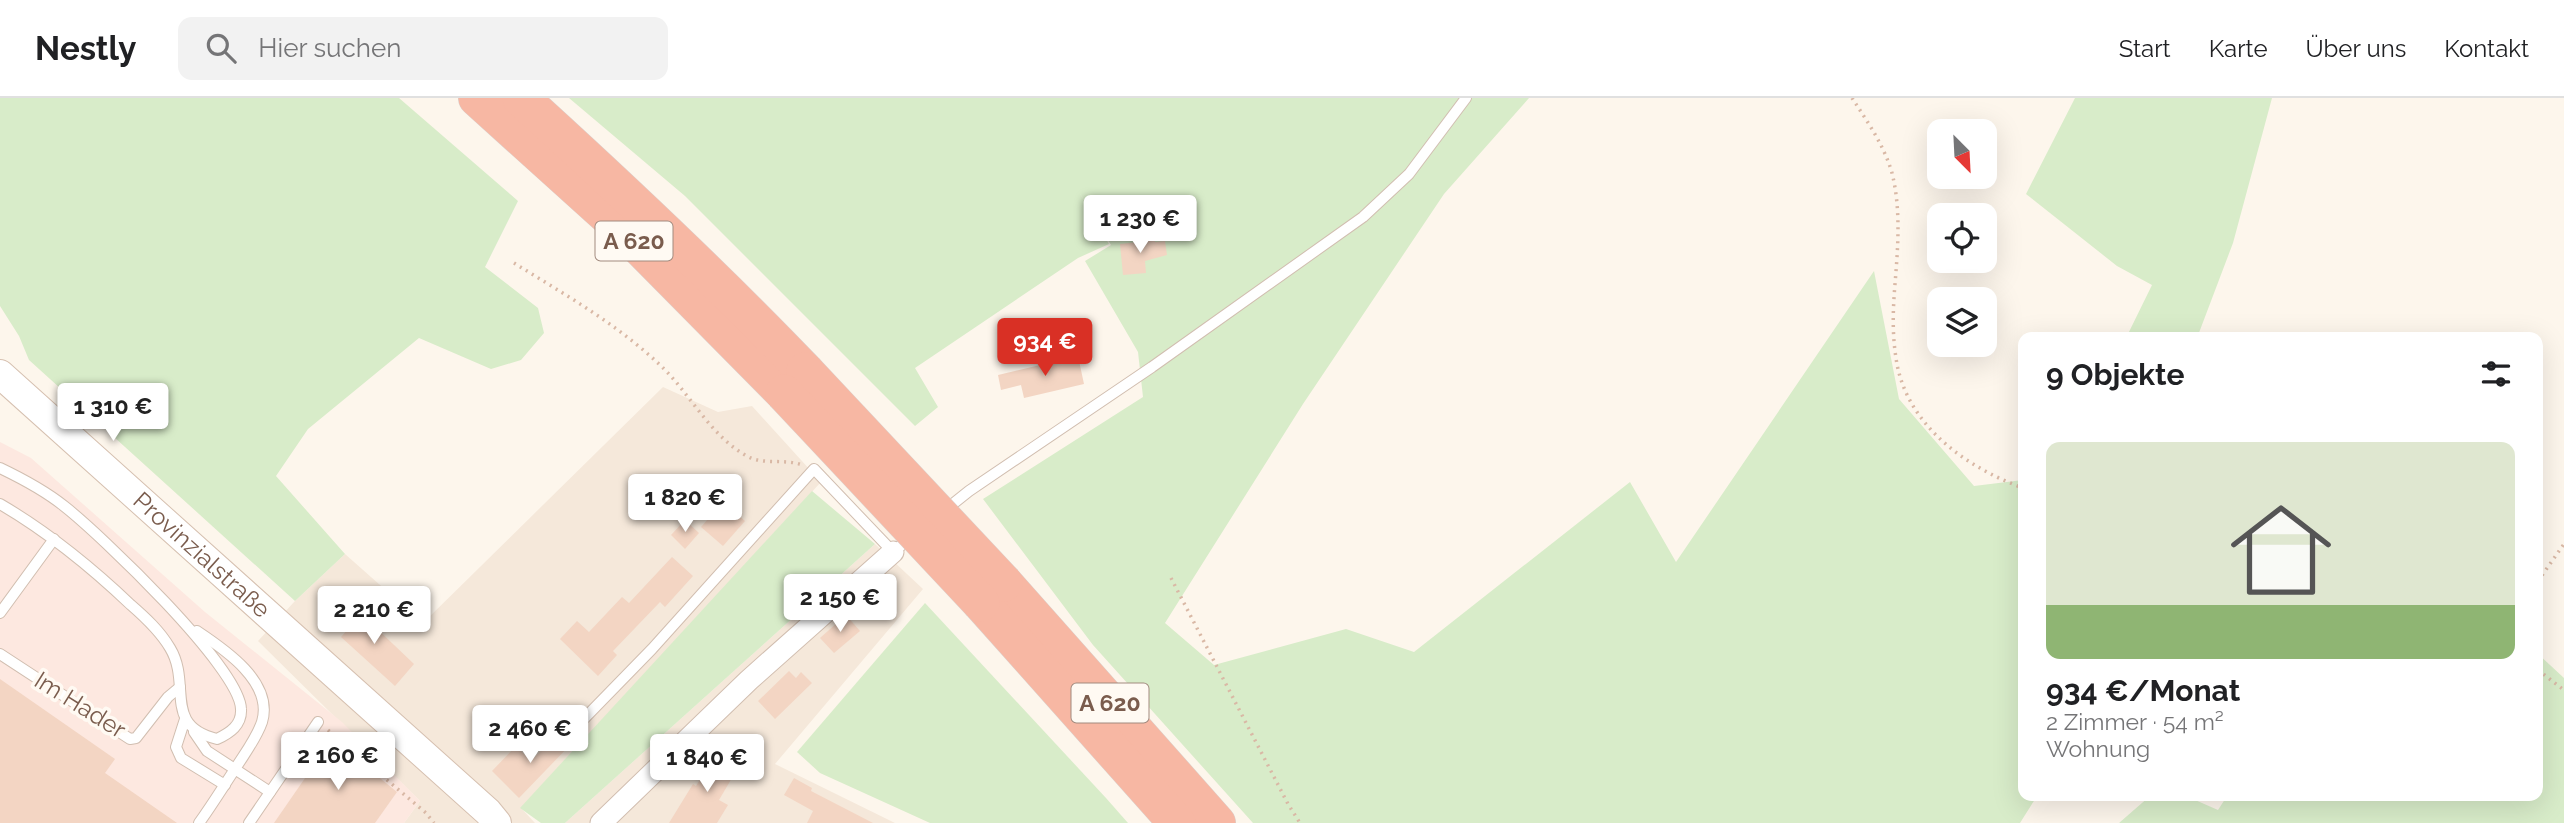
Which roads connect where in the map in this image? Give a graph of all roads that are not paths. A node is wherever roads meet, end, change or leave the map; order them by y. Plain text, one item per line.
1 (477, 98) edge
2 (521, 98) edge
3 (1466, 98) edge
4 (0, 374) edge
5 (794, 382) junction
6 (0, 468) edge
7 (0, 504) edge
8 (54, 539) junction
9 (893, 552) junction
10 (993, 593) junction
11 (0, 613) edge
12 (189, 625) junction
13 (0, 654) edge
14 (180, 687) junction
15 (186, 719) junction
16 (318, 722) road end
17 (574, 729) dead end
18 (193, 731) junction
19 (234, 769) junction
20 (225, 785) junction
21 (271, 792) junction
22 (607, 821) edge
23 (199, 823) edge
24 (250, 823) edge
25 (497, 823) edge
26 (1177, 823) edge
27 (1217, 823) edge

1 - 5 highway, A 620
2 - 5 highway, A 620
3 - 9 lane
4 - 25 main road, Provinzialstraße
5 - 10 highway, A 620, bridge
6 - 12 lane
7 - 8 lane
8 - 11 lane
8 - 14 lane
9 - 17 lane
9 - 22 street
10 - 26 highway, A 620
10 - 27 highway, A 620
12 - 18 lane
12 - 19 lane
13 - 14 lane, Im Hader
14 - 15 lane
15 - 18 lane
15 - 20 lane
16 - 21 lane
18 - 19 lane
19 - 20 lane
19 - 21 lane
20 - 23 lane
21 - 24 lane

